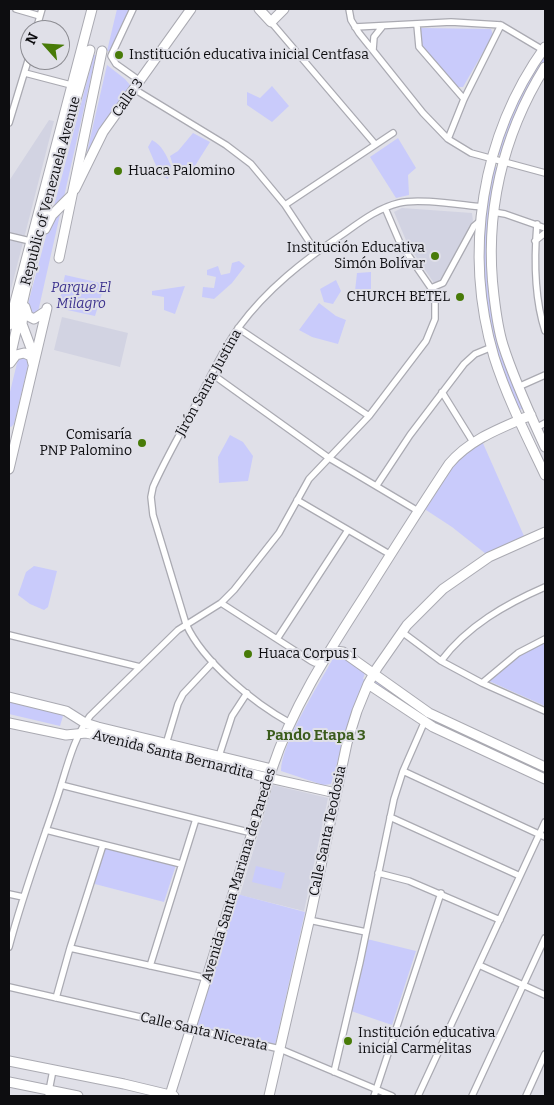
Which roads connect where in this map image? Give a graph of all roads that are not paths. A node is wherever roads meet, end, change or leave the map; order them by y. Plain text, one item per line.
1 (16, 9) edge
2 (42, 9) edge
3 (92, 9) edge
4 (133, 9) edge
5 (191, 9) edge
6 (259, 9) edge
7 (284, 9) edge
8 (349, 9) edge
9 (40, 16) junction
10 (39, 20) edge
11 (271, 22) junction
12 (417, 24) junction
13 (501, 25) junction
14 (355, 27) junction
15 (382, 27) junction
16 (544, 48) edge
17 (90, 50) dead end
18 (373, 50) junction
19 (102, 51) dead end
20 (545, 67) edge
21 (26, 70) edge
22 (84, 70) junction
23 (25, 73) junction
24 (97, 75) junction
25 (140, 81) junction
26 (71, 85) junction
27 (134, 89) junction
28 (77, 98) junction
29 (464, 99) junction
30 (9, 123) edge
31 (393, 133) dead end
32 (448, 139) junction
33 (375, 144) junction
34 (492, 159) junction
35 (503, 162) junction
36 (545, 173) edge
37 (73, 193) junction
38 (286, 205) junction
39 (482, 207) junction
40 (385, 208) junction
41 (493, 212) junction
42 (480, 221) junction
43 (537, 224) junction
44 (545, 228) edge
45 (545, 233) edge
46 (9, 236) edge
47 (30, 241) junction
48 (536, 242) junction
49 (316, 252) junction
50 (58, 258) dead end
51 (431, 288) junction
52 (25, 308) junction
53 (9, 325) edge
54 (238, 328) junction
55 (545, 331) edge
56 (492, 348) junction
57 (34, 362) junction
58 (9, 363) edge
59 (212, 374) junction
60 (545, 375) edge
61 (518, 387) junction
62 (442, 392) junction
63 (531, 415) junction
64 (369, 416) junction
65 (519, 420) junction
66 (19, 424) junction
67 (545, 424) edge
68 (536, 428) junction
69 (9, 433) edge
70 (473, 442) junction
71 (11, 443) edge
72 (545, 447) edge
73 (328, 458) junction
74 (9, 470) edge
75 (545, 475) edge
76 (377, 485) junction
77 (296, 500) junction
78 (418, 511) junction
79 (348, 530) junction
80 (545, 532) edge
81 (388, 553) junction
82 (545, 586) edge
83 (221, 603) junction
84 (186, 624) junction
85 (402, 632) junction
86 (9, 635) edge
87 (545, 638) edge
88 (277, 639) junction
89 (327, 655) junction
90 (441, 661) junction
91 (213, 662) junction
92 (322, 663) junction
93 (140, 667) junction
94 (373, 673) junction
95 (482, 683) junction
96 (368, 684) junction
97 (247, 693) junction
98 (9, 697) edge
99 (545, 711) edge
100 (85, 722) junction
101 (9, 723) edge
102 (290, 723) junction
103 (424, 723) junction
104 (79, 734) junction
105 (166, 744) junction
106 (219, 756) junction
107 (545, 767) edge
108 (272, 769) junction
109 (403, 771) junction
110 (269, 778) junction
111 (545, 779) edge
112 (61, 785) junction
113 (336, 793) junction
114 (390, 817) junction
115 (196, 819) junction
116 (545, 822) edge
117 (46, 830) junction
118 (252, 833) junction
119 (542, 835) edge
120 (103, 844) junction
121 (182, 864) junction
122 (378, 872) junction
123 (520, 876) junction
124 (441, 893) junction
125 (9, 894) edge
126 (23, 897) junction
127 (309, 920) junction
128 (500, 920) junction
129 (366, 932) junction
130 (545, 940) edge
131 (9, 947) edge
132 (70, 948) junction
133 (479, 965) junction
134 (150, 966) junction
135 (206, 978) junction
136 (524, 985) junction
137 (9, 988) edge
138 (545, 995) edge
139 (56, 998) junction
140 (190, 1030) junction
141 (280, 1050) junction
142 (545, 1054) edge
143 (9, 1061) edge
144 (53, 1070) junction
145 (334, 1072) junction
146 (9, 1082) edge
147 (124, 1084) junction
148 (48, 1093) edge
149 (375, 1093) edge
150 (78, 1096) edge
151 (132, 1096) edge
152 (172, 1096) edge
153 (269, 1096) edge
154 (392, 1096) edge
155 (418, 1096) edge
156 (472, 1096) edge
157 (526, 1096) edge

1 - 9 street
2 - 9 street
3 - 26 main road, Republic of Venezuela Avenue
4 - 25 street
5 - 25 main road, Calle 3
6 - 11 main road
7 - 11 main road
8 - 14 street
9 - 10 street
11 - 33 street
12 - 13 street
12 - 15 street
12 - 29 street
13 - 16 street
13 - 29 street
14 - 15 street
14 - 18 street
15 - 18 street
16 - 34 main road
17 - 22 main road, Republic of Venezuela Avenue
18 - 32 street
19 - 24 main road, Republic of Venezuela Avenue
20 - 35 main road
21 - 23 street
22 - 24 main road
22 - 28 main road, Republic of Venezuela Avenue
23 - 26 street
23 - 30 street
24 - 37 main road, Republic of Venezuela Avenue
25 - 27 main road, Calle 3
26 - 28 main road
26 - 47 main road, Republic of Venezuela Avenue
27 - 37 main road, Calle 3
27 - 38 street
28 - 58 main road, Republic of Venezuela Avenue
29 - 32 street
31 - 33 street
32 - 34 street
33 - 38 street
34 - 35 street
34 - 39 main road
35 - 36 street
35 - 41 main road
37 - 50 main road, Republic of Venezuela Avenue
37 - 52 main road
38 - 49 street
39 - 40 street, Jirón Santa Justina
39 - 42 main road
40 - 49 street, Jirón Santa Justina
40 - 51 street
41 - 43 street
41 - 61 main road
42 - 51 street
42 - 56 main road
43 - 44 street
43 - 48 street
45 - 48 street
46 - 47 street
47 - 53 main road, Republic of Venezuela Avenue
48 - 55 street
49 - 54 street, Jirón Santa Justina
51 - 64 street
52 - 57 main road
52 - 57 main road
54 - 59 street, Jirón Santa Justina
54 - 64 street
56 - 62 street
56 - 65 main road
57 - 58 main road
57 - 66 main road
59 - 73 street
59 - 84 street, Jirón Santa Justina
60 - 61 street
61 - 63 main road
62 - 70 street
62 - 76 street
63 - 65 main road, Avenida Santa Mariana de Paredes
63 - 68 main road
64 - 73 street
65 - 70 main road, Avenida Santa Mariana de Paredes
65 - 75 main road
66 - 69 main road
66 - 71 main road
67 - 68 street
68 - 72 main road
70 - 78 main road, Avenida Santa Mariana de Paredes
71 - 74 main road
73 - 76 street
73 - 77 street
76 - 78 street
77 - 79 street
77 - 83 street
78 - 81 main road, Avenida Santa Mariana de Paredes
79 - 81 street
79 - 88 street
80 - 85 main road, Calle Santa Teodosia
81 - 89 main road, Avenida Santa Mariana de Paredes
82 - 90 street
83 - 84 street
83 - 88 street
84 - 91 street, Jirón Santa Justina
84 - 93 street
85 - 90 street
85 - 94 main road, Calle Santa Teodosia
86 - 93 street
87 - 95 street
88 - 92 street
89 - 92 main road, Avenida Santa Mariana de Paredes
89 - 94 main road
90 - 95 street
91 - 97 street, Jirón Santa Justina
91 - 105 street
92 - 102 main road, Avenida Santa Mariana de Paredes
93 - 100 street
94 - 96 main road, Calle Santa Teodosia
94 - 107 main road
95 - 99 street
96 - 103 main road
96 - 113 main road, Calle Santa Teodosia
97 - 102 street, Jirón Santa Justina
97 - 106 street
98 - 100 main road, Avenida Santa Bernardita
100 - 104 street
100 - 105 main road, Avenida Santa Bernardita
101 - 104 main road, Avenida Santa Bernardita
102 - 108 main road, Avenida Santa Mariana de Paredes
103 - 109 street
103 - 111 main road
104 - 110 main road, Avenida Santa Bernardita
104 - 112 street
105 - 106 main road, Avenida Santa Bernardita
106 - 108 main road, Avenida Santa Bernardita
108 - 110 main road, Avenida Santa Mariana de Paredes
109 - 114 street
109 - 119 street
110 - 113 main road, Avenida Santa Bernardita
110 - 118 main road, Avenida Santa Mariana de Paredes
112 - 115 street
112 - 117 street
113 - 127 main road, Calle Santa Teodosia
114 - 122 street
114 - 123 street
115 - 118 street
115 - 121 street
116 - 119 street
117 - 120 street
117 - 126 street
118 - 135 main road, Avenida Santa Mariana de Paredes
119 - 123 street
120 - 121 street
120 - 132 street
121 - 134 street
122 - 124 street
122 - 129 street
123 - 128 street
124 - 128 street
124 - 149 street
125 - 126 street
126 - 131 street
127 - 129 street
127 - 141 main road, Calle Santa Teodosia
128 - 133 street
129 - 145 street
130 - 136 street
132 - 134 street
132 - 139 street
133 - 136 street
133 - 155 street
134 - 135 street
135 - 140 main road, Avenida Santa Mariana de Paredes
136 - 138 street
136 - 156 street
137 - 139 street, Calle Santa Nicerata
139 - 140 street, Calle Santa Nicerata
140 - 141 street, Calle Santa Nicerata
140 - 152 main road, Avenida Santa Mariana de Paredes
141 - 145 street, Calle Santa Nicerata
141 - 153 main road, Calle Santa Teodosia
142 - 157 street
143 - 144 main road
144 - 147 main road
144 - 148 street
145 - 149 street, Calle Santa Nicerata
146 - 148 main road
147 - 151 main road
147 - 152 main road
148 - 150 main road
149 - 154 street, Calle Santa Nicerata

